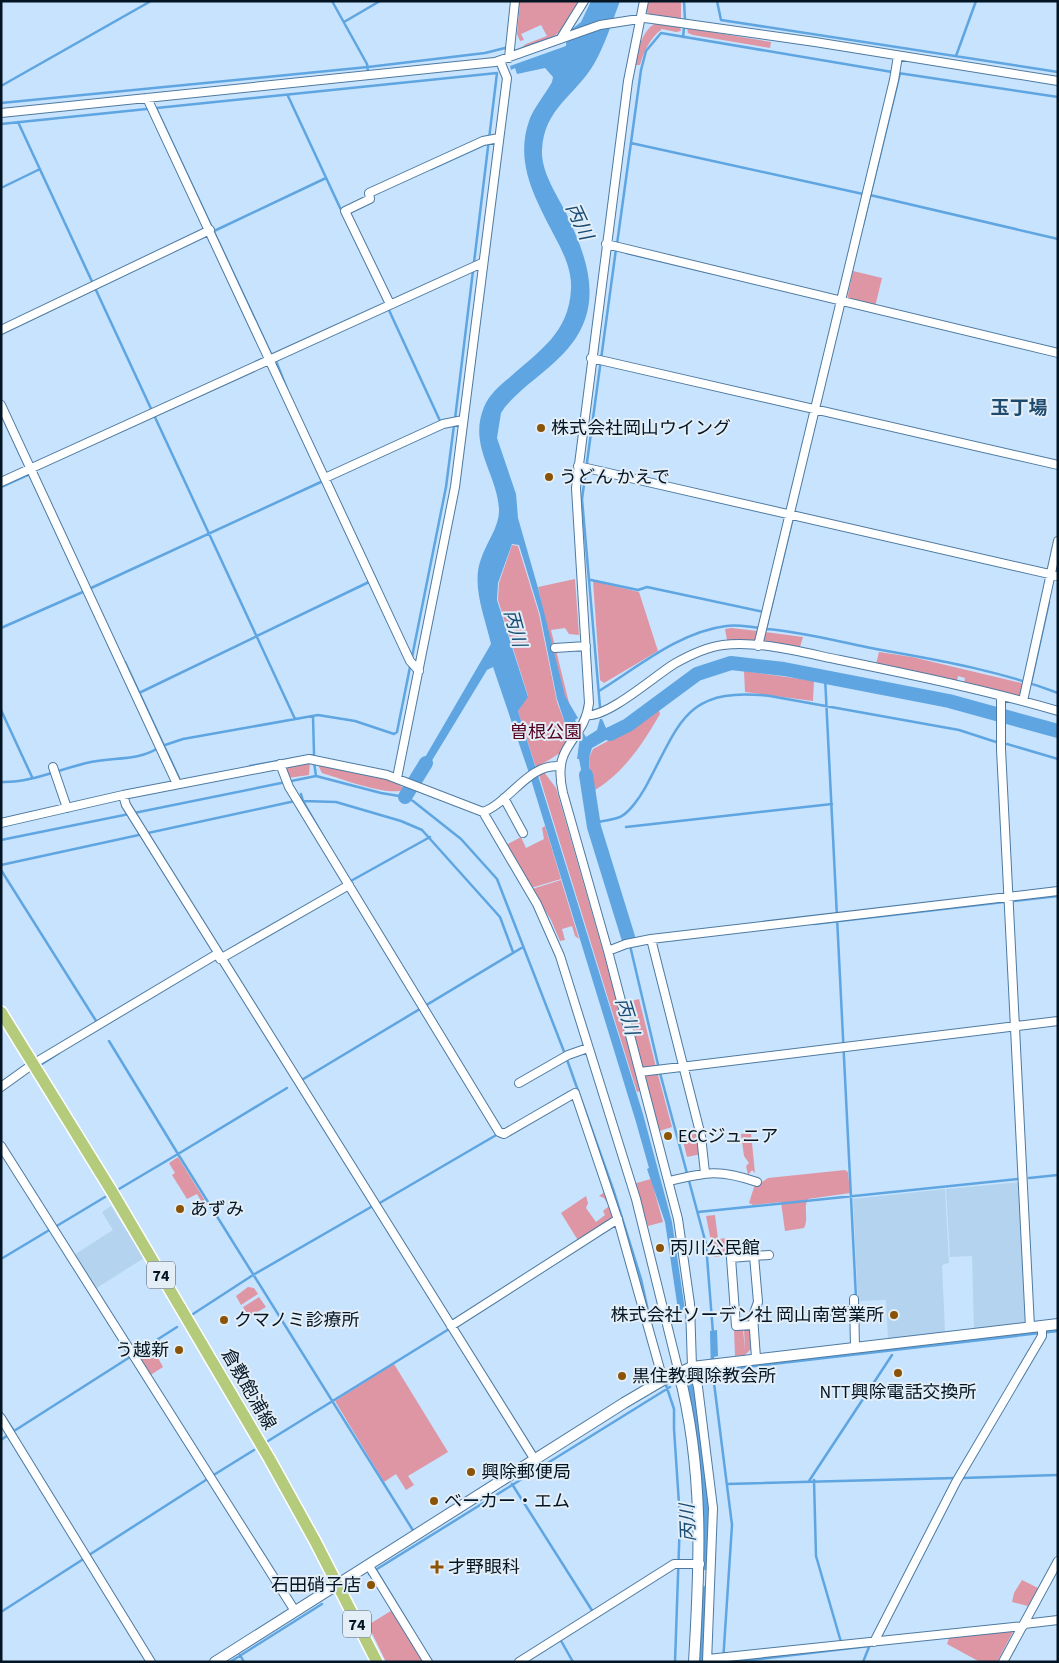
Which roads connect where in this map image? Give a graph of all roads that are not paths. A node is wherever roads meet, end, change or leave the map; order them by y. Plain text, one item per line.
1 (515, 1) edge
2 (584, 1) edge
3 (644, 1) edge
4 (638, 19) junction
5 (563, 38) junction
6 (898, 56) junction
7 (509, 58) junction
8 (504, 67) junction
9 (1058, 81) edge
10 (147, 98) junction
11 (1, 113) edge
12 (492, 139) junction
13 (211, 232) junction
14 (612, 246) junction
15 (476, 266) junction
16 (843, 302) junction
17 (388, 305) junction
18 (1, 330) edge
19 (1058, 353) edge
20 (270, 360) junction
21 (597, 360) junction
22 (1, 406) edge
23 (816, 411) junction
24 (451, 422) junction
25 (1058, 465) edge
26 (584, 468) junction
27 (33, 470) junction
28 (327, 477) junction
29 (1, 482) edge
30 (791, 515) junction
31 (1058, 541) edge
32 (1054, 575) edge
33 (586, 646) junction
34 (758, 646) junction
35 (555, 648) dead end
36 (419, 671) junction
37 (1001, 696) junction
38 (1023, 701) junction
39 (1058, 711) edge
40 (587, 715) junction
41 (280, 764) junction
42 (559, 766) junction
43 (54, 770) dead end
44 (397, 778) junction
45 (177, 784) junction
46 (123, 795) junction
47 (504, 798) junction
48 (67, 808) junction
49 (483, 812) junction
50 (1, 823) edge
51 (523, 833) dead end
52 (348, 885) junction
53 (1058, 892) edge
54 (1009, 898) junction
55 (652, 941) junction
56 (608, 951) junction
57 (220, 957) junction
58 (1, 1012) edge
59 (1058, 1021) edge
60 (1015, 1026) junction
61 (588, 1048) junction
62 (33, 1064) junction
63 (683, 1069) junction
64 (640, 1072) junction
65 (519, 1082) dead end
66 (1, 1088) edge
67 (1, 1146) edge
68 (705, 1173) junction
69 (669, 1182) junction
70 (757, 1182) dead end
71 (619, 1221) junction
72 (769, 1255) dead end
73 (754, 1256) junction
74 (854, 1299) dead end
75 (853, 1311) junction
76 (834, 1312) dead end
77 (1058, 1324) edge
78 (452, 1325) junction
79 (754, 1325) junction
80 (1030, 1327) junction
81 (1042, 1330) junction
82 (855, 1347) junction
83 (756, 1358) junction
84 (691, 1368) junction
85 (679, 1373) junction
86 (662, 1380) junction
87 (1, 1418) edge
88 (535, 1460) junction
89 (1058, 1561) edge
90 (700, 1564) junction
91 (372, 1570) junction
92 (338, 1585) junction
93 (295, 1611) junction
94 (1058, 1620) edge
95 (1021, 1625) junction
96 (874, 1642) junction
97 (707, 1660) edge
98 (151, 1662) edge
99 (215, 1662) edge
100 (377, 1662) edge
101 (428, 1662) edge
102 (519, 1662) edge
103 (694, 1662) edge
104 (1003, 1662) edge

1 - 7 street
2 - 5 street
3 - 4 street
4 - 5 street
4 - 6 street
4 - 14 street
5 - 7 street
6 - 9 street
6 - 16 street
7 - 8 street
8 - 10 street
8 - 12 street
10 - 11 street
10 - 13 street
12 - 15 street
12 - 17 street
13 - 18 street
13 - 20 street
14 - 16 street
14 - 21 street
15 - 17 street
15 - 24 street
16 - 19 street
16 - 23 street
17 - 20 street
20 - 27 street
20 - 28 street
21 - 23 street
21 - 26 street
22 - 27 street
23 - 25 street
23 - 30 street
24 - 28 street
24 - 36 street
26 - 30 street
26 - 33 street
27 - 29 street
27 - 45 street
28 - 36 street
30 - 32 street
30 - 34 street
31 - 32 street
32 - 38 street
33 - 35 street
33 - 40 street
34 - 37 street
34 - 40 street
36 - 44 street
37 - 38 street
37 - 54 street
38 - 39 street
40 - 42 street
41 - 44 street
41 - 45 street
41 - 52 street
42 - 47 street
42 - 56 street
43 - 48 street
44 - 49 street
45 - 46 street
46 - 48 street
46 - 57 street
47 - 49 street
47 - 51 street
48 - 50 street
49 - 61 street
52 - 57 street
52 - 71 street
53 - 54 street
54 - 55 street
54 - 60 street
55 - 56 street
55 - 63 street
56 - 64 street
57 - 62 street
57 - 78 street
58 - 62 main road, 倉敷飽浦線 / 74
59 - 60 street
60 - 63 street
60 - 80 street
61 - 65 street
61 - 85 street
62 - 66 street
62 - 92 main road, 倉敷飽浦線 / 74
63 - 64 street
63 - 68 street
64 - 69 street
67 - 93 street
68 - 69 street
68 - 70 street
69 - 84 street
71 - 78 street
71 - 86 street
72 - 73 street
73 - 79 street
73 - 79 street
74 - 75 street
75 - 76 street
75 - 82 street
77 - 81 street
78 - 88 street
79 - 83 street
80 - 81 street
80 - 82 street
81 - 96 street
82 - 83 street
83 - 84 street
84 - 85 street
84 - 97 street
85 - 86 street
85 - 90 street
86 - 88 street
87 - 98 street
88 - 91 street
89 - 95 street
90 - 102 street
90 - 103 street
91 - 92 street
91 - 101 street
92 - 93 street
92 - 100 main road, 倉敷飽浦線 / 74
93 - 99 street
94 - 95 street
95 - 96 street
95 - 104 street
96 - 97 street

